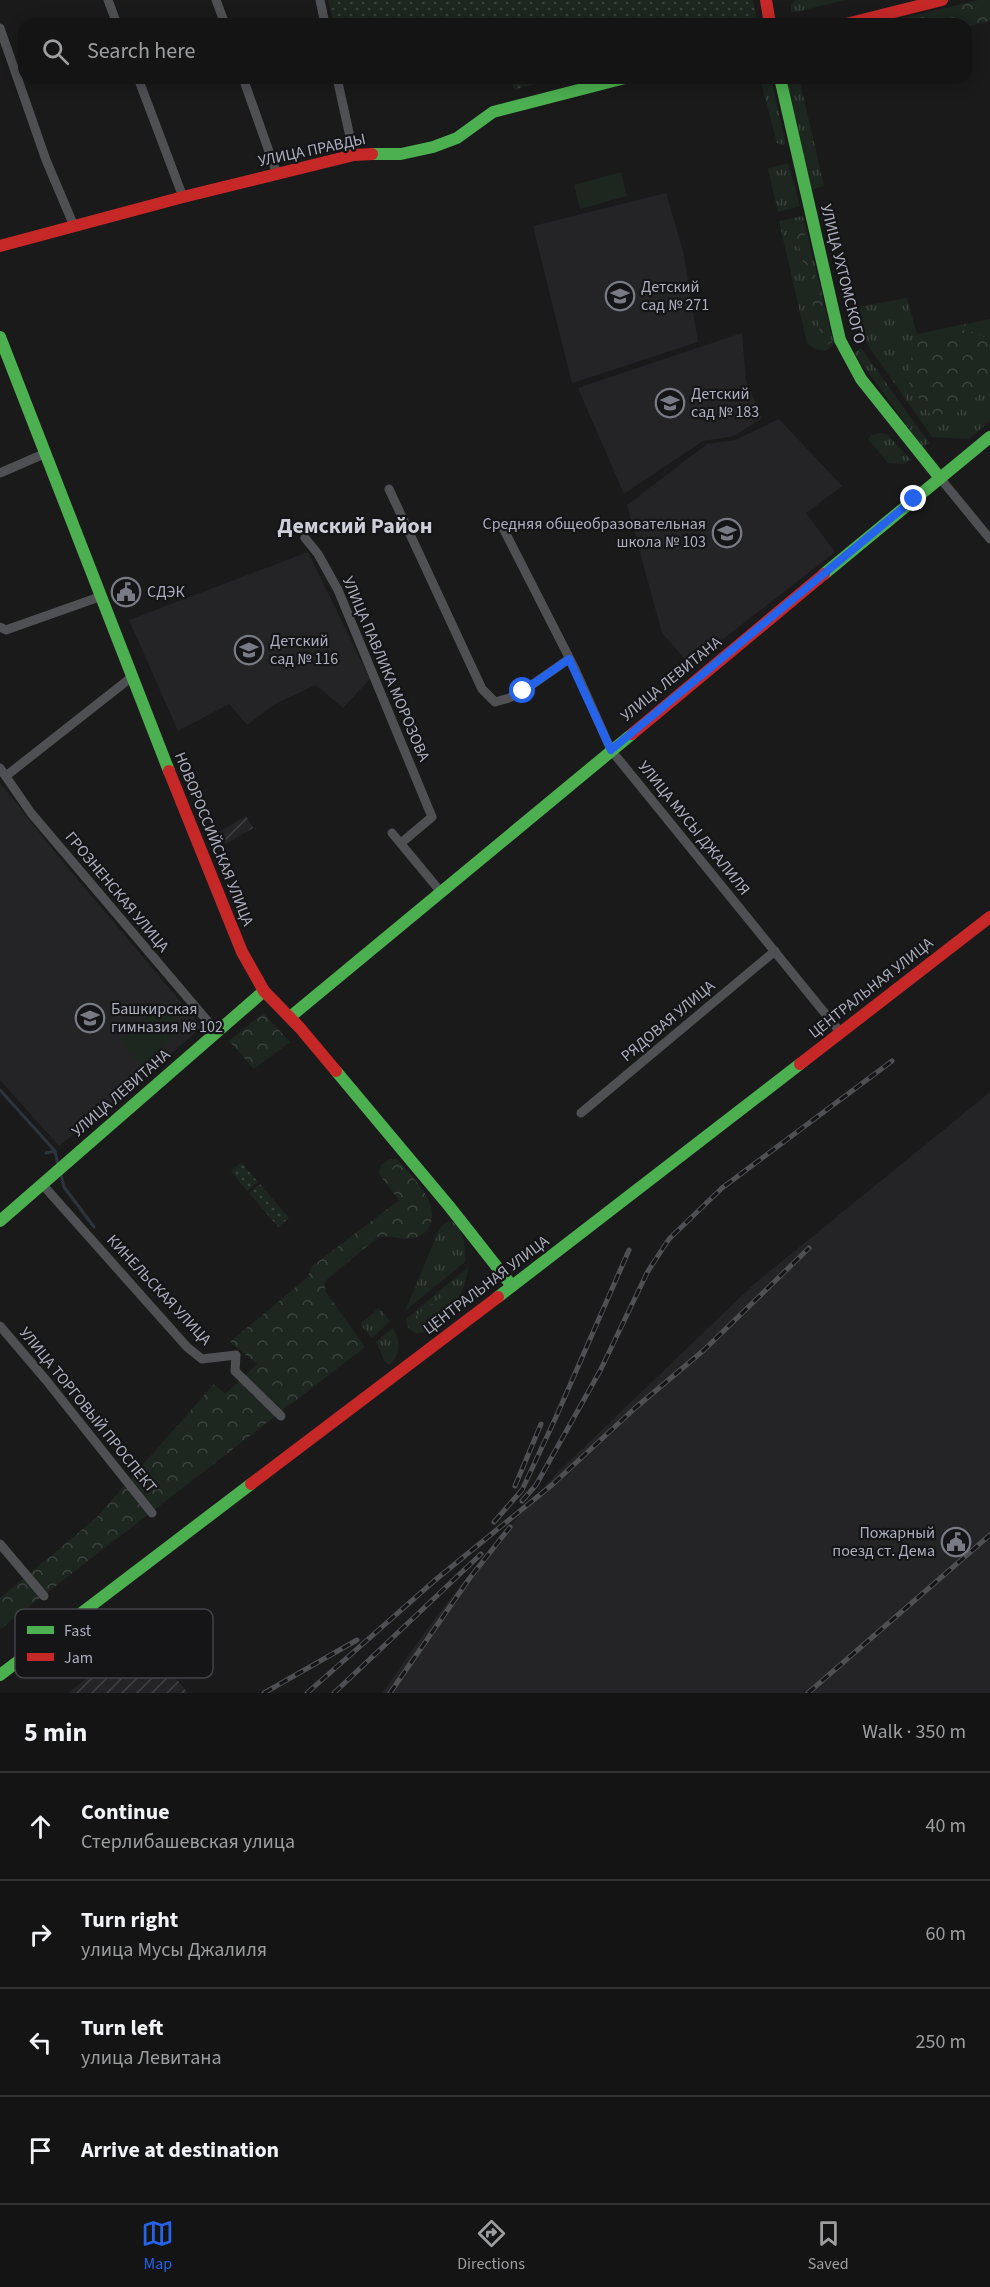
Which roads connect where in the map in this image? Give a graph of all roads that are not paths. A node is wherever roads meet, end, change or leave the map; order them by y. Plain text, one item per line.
1 (108, 0) edge
2 (216, 0) edge
3 (320, 0) edge
4 (766, 0) edge
5 (942, 0) edge
6 (115, 18) edge
7 (223, 18) edge
8 (324, 18) edge
9 (769, 18) edge
10 (870, 18) edge
11 (0, 28) edge
12 (18, 80) edge
13 (20, 84) edge
14 (140, 84) edge
15 (245, 84) edge
16 (338, 84) edge
17 (602, 84) edge
18 (781, 84) edge
19 (354, 155) junction
20 (277, 174) junction
21 (183, 197) junction
22 (74, 226) junction
23 (0, 246) edge
24 (0, 337) edge
25 (990, 437) edge
26 (46, 453) junction
27 (0, 473) edge
28 (940, 478) junction
29 (389, 489) dead end
30 (503, 528) dead end
31 (305, 538) dead end
32 (990, 539) edge
33 (102, 596) junction
34 (0, 627) edge
35 (569, 659) junction
36 (133, 676) junction
37 (611, 750) junction
38 (3, 772) edge
39 (392, 833) dead end
40 (401, 843) junction
41 (440, 891) junction
42 (990, 917) edge
43 (775, 951) junction
44 (264, 991) junction
45 (290, 1017) junction
46 (216, 1031) junction
47 (841, 1033) junction
48 (581, 1113) dead end
49 (42, 1184) junction
50 (0, 1221) edge
51 (512, 1286) junction
52 (0, 1326) edge
53 (281, 1416) dead end
54 (152, 1513) dead end
55 (0, 1544) edge
56 (44, 1596) dead end
57 (87, 1609) edge
58 (15, 1664) edge
59 (0, 1675) edge

1 - 6 street
2 - 7 street
3 - 8 street
4 - 9 main road
5 - 10 main road
11 - 12 street
13 - 22 street
14 - 21 street
15 - 20 street
16 - 19 street
17 - 19 main road, УЛИЦА ПРАВДЫ
18 - 28 main road, УЛИЦА УХТОМСКОГО
19 - 20 main road, УЛИЦА ПРАВДЫ
20 - 21 main road, УЛИЦА ПРАВДЫ
21 - 22 main road, УЛИЦА ПРАВДЫ
22 - 23 main road, УЛИЦА ПРАВДЫ
24 - 26 main road, НОВОРОССИЙСКАЯ УЛИЦА
25 - 28 main road, УЛИЦА ЛЕВИТАНА
26 - 27 street
26 - 33 main road, НОВОРОССИЙСКАЯ УЛИЦА
28 - 32 street, УЛИЦА УХТОМСКОГО
28 - 37 main road, УЛИЦА ЛЕВИТАНА
29 - 35 street
30 - 35 street, УЛИЦА МУСЫ ДЖАЛИЛЯ
31 - 40 street, УЛИЦА ПАВЛИКА МОРОЗОВА
33 - 34 street
33 - 36 main road, НОВОРОССИЙСКАЯ УЛИЦА
35 - 37 street, УЛИЦА МУСЫ ДЖАЛИЛЯ
36 - 38 street
36 - 44 main road, НОВОРОССИЙСКАЯ УЛИЦА
37 - 41 main road, УЛИЦА ЛЕВИТАНА
37 - 43 street, УЛИЦА МУСЫ ДЖАЛИЛЯ
38 - 46 street, ГРОЗНЕНСКАЯ УЛИЦА
39 - 40 street
40 - 41 street
41 - 45 main road, УЛИЦА ЛЕВИТАНА
42 - 47 main road, ЦЕНТРАЛЬНАЯ УЛИЦА
43 - 47 street, УЛИЦА МУСЫ ДЖАЛИЛЯ
43 - 48 street, РЯДОВАЯ УЛИЦА
44 - 45 main road, НОВОРОССИЙСКАЯ УЛИЦА
44 - 46 main road, УЛИЦА ЛЕВИТАНА
45 - 51 main road, НОВОРОССИЙСКАЯ УЛИЦА
46 - 49 main road, УЛИЦА ЛЕВИТАНА
47 - 51 main road, ЦЕНТРАЛЬНАЯ УЛИЦА
49 - 50 main road, УЛИЦА ЛЕВИТАНА
49 - 53 street, КИНЕЛЬСКАЯ УЛИЦА
51 - 57 main road, ЦЕНТРАЛЬНАЯ УЛИЦА
52 - 54 street, УЛИЦА ТОРГОВЫЙ ПРОСПЕКТ
55 - 56 street
58 - 59 main road, ЦЕНТРАЛЬНАЯ УЛИЦА

